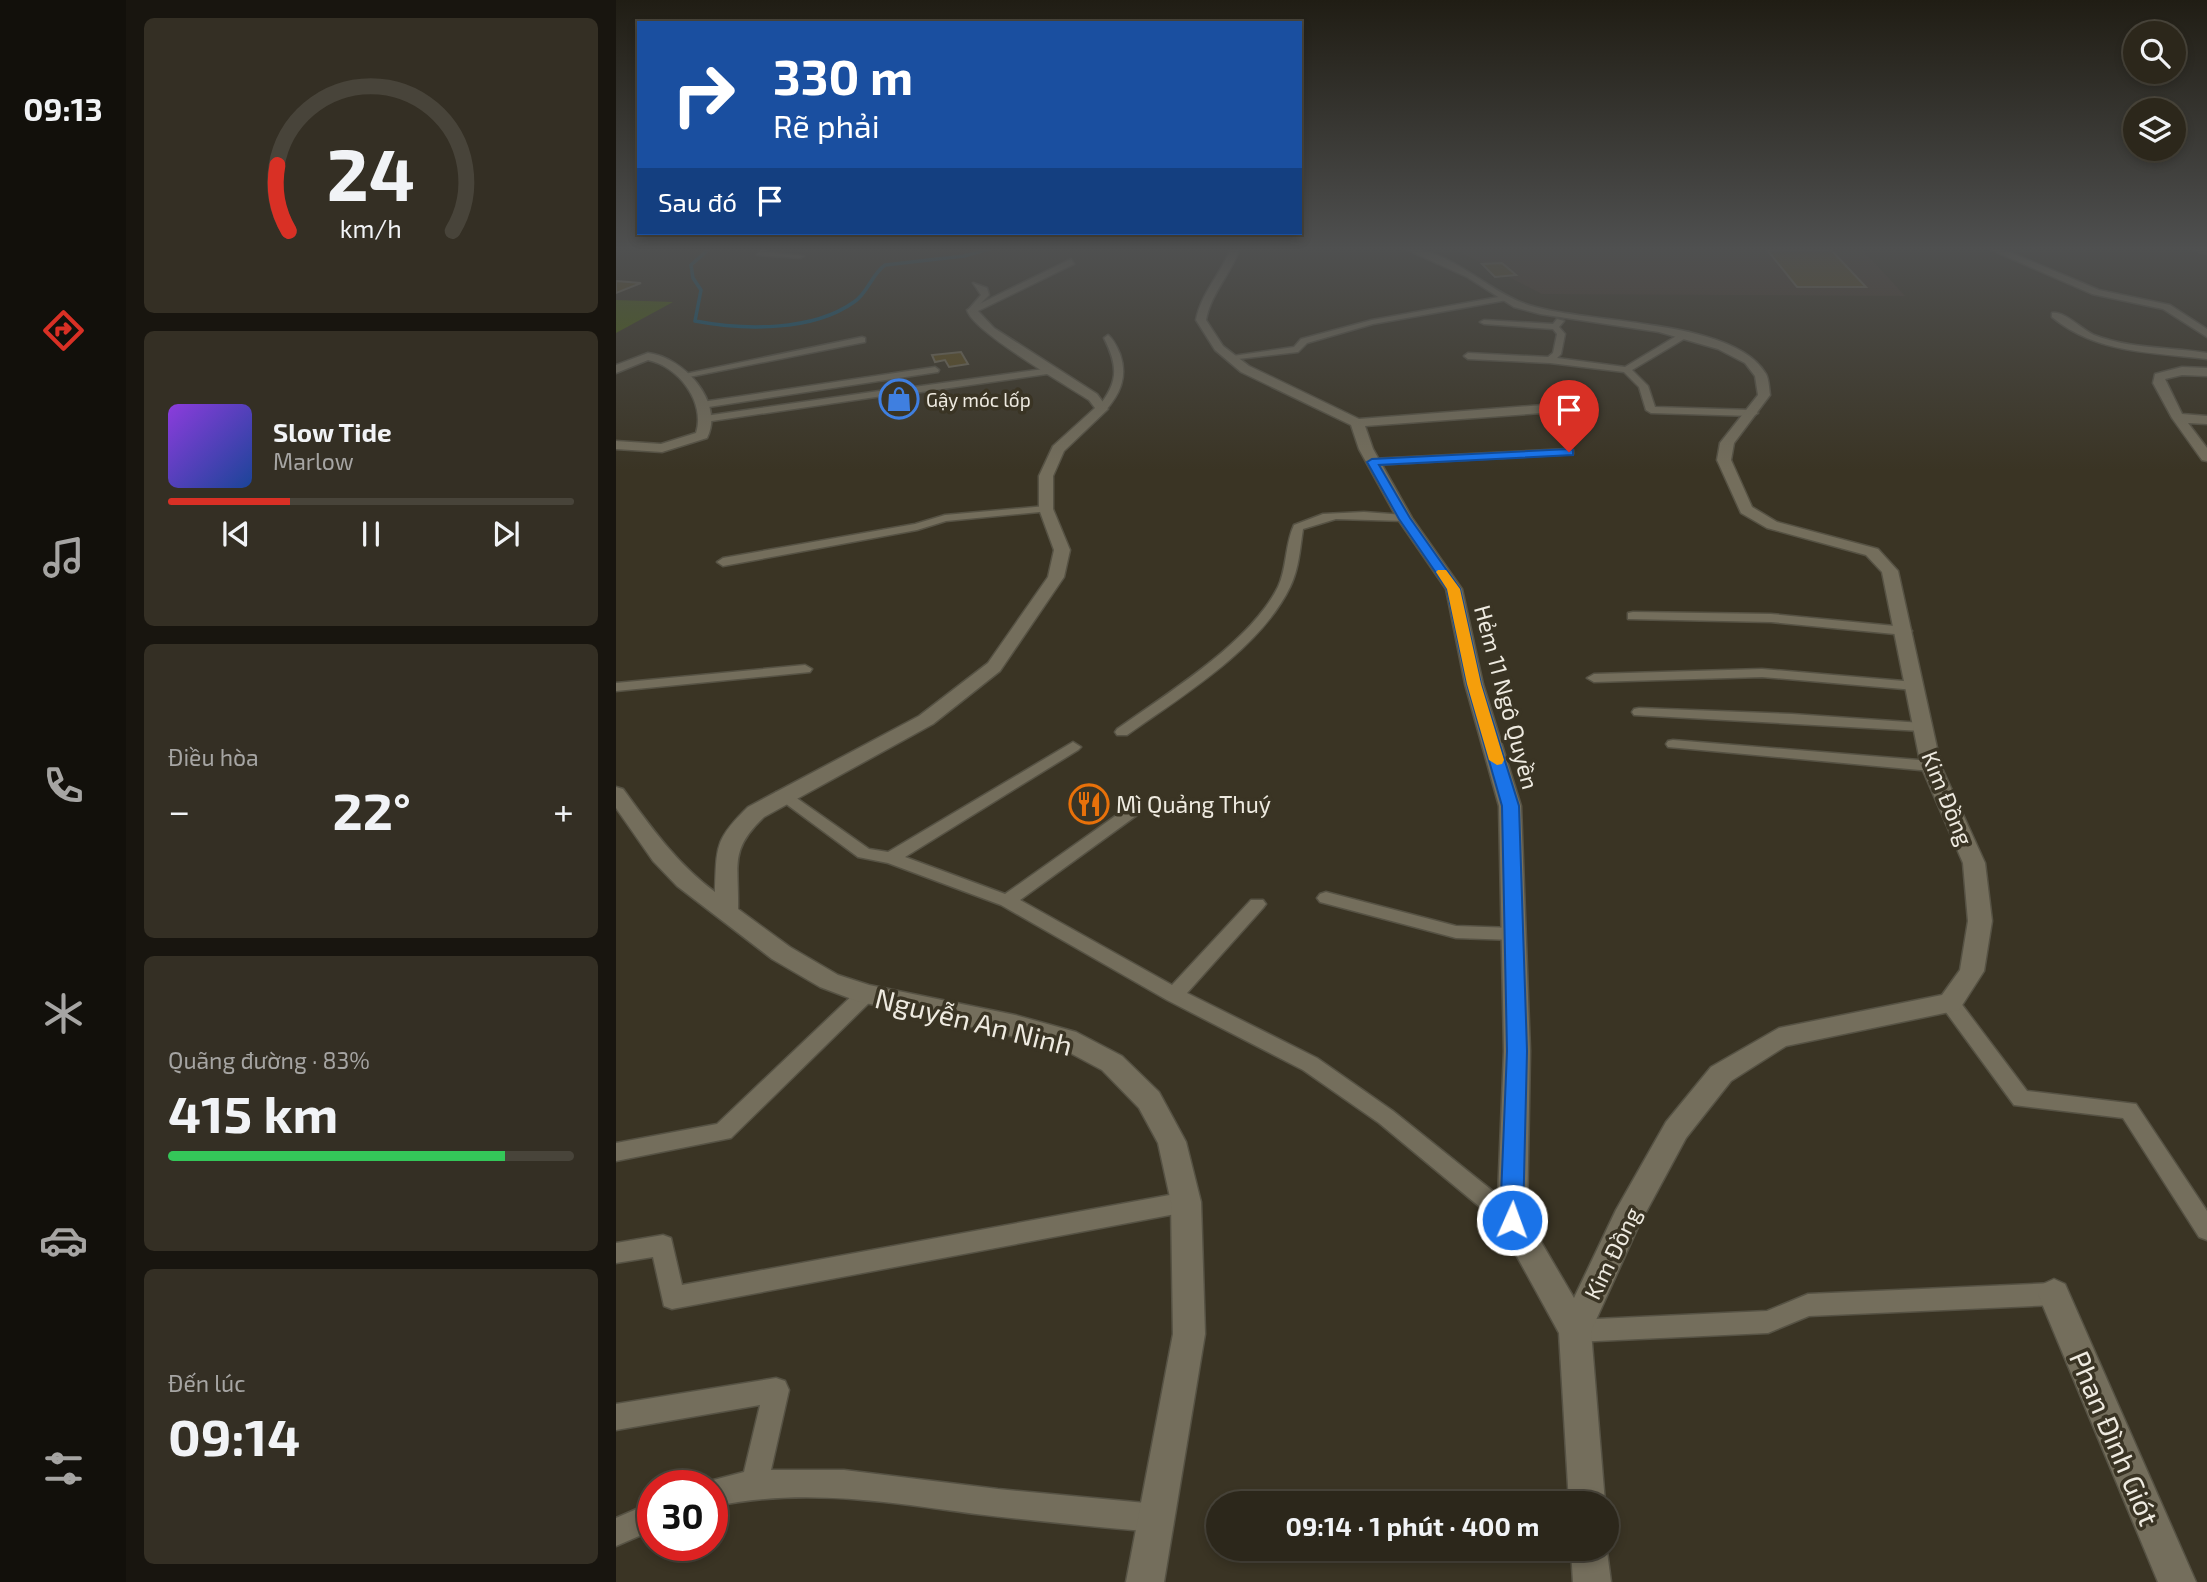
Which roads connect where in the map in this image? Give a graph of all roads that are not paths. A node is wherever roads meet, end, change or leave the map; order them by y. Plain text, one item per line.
1 (1560, 321) edge
2 (980, 322) edge
3 (1202, 322) edge
4 (1373, 322) edge
5 (1484, 322) dead end
6 (1497, 322) edge
7 (1568, 322) edge
8 (2063, 322) edge
9 (2189, 322) edge
10 (1686, 334) junction
11 (2207, 334) edge
12 (1108, 338) dead end
13 (862, 340) dead end
14 (1468, 356) dead end
15 (2207, 356) edge
16 (1230, 358) junction
17 (1550, 360) junction
18 (616, 369) edge
19 (935, 370) dead end
20 (1627, 370) junction
21 (1051, 371) junction
22 (2207, 372) edge
23 (684, 375) junction
24 (914, 390) dead end
25 (892, 393) dead end
26 (702, 405) junction
27 (1569, 407) dead end
28 (1102, 410) junction
29 (1753, 413) junction
30 (2178, 418) junction
31 (705, 419) junction
32 (2207, 420) edge
33 (1357, 423) junction
34 (616, 445) edge
35 (1569, 452) dead end
36 (2207, 457) edge
37 (1372, 462) junction
38 (1046, 509) junction
39 (1405, 519) junction
40 (723, 562) dead end
41 (1633, 616) dead end
42 (1905, 631) junction
43 (805, 669) dead end
44 (1594, 678) dead end
45 (1915, 686) junction
46 (616, 687) edge
47 (1639, 712) dead end
48 (1922, 727) junction
49 (1122, 732) dead end
50 (1673, 744) dead end
51 (1073, 747) dead end
52 (1931, 765) junction
53 (616, 793) edge
54 (782, 795) junction
55 (1134, 810) dead end
56 (891, 858) junction
57 (1326, 898) dead end
58 (1007, 901) junction
59 (1257, 904) dead end
60 (726, 912) junction
61 (1514, 934) junction
62 (866, 995) junction
63 (1174, 995) junction
64 (1950, 1003) junction
65 (616, 1152) edge
66 (1186, 1202) junction
67 (1512, 1220) junction
68 (2207, 1230) edge
69 (616, 1253) edge
70 (2054, 1294) joint
71 (1575, 1331) junction
72 (616, 1417) edge
73 (755, 1483) junction
74 (728, 1489) edge
75 (1586, 1491) edge
76 (1156, 1518) junction
77 (637, 1523) edge
78 (616, 1532) edge
79 (1591, 1561) edge
80 (1145, 1582) edge
81 (1592, 1582) edge
82 (2176, 1582) edge

1 - 17 lane
2 - 21 street
3 - 16 street
4 - 16 lane
5 - 6 lane
7 - 10 street, Kim Đồng
8 - 15 street
9 - 11 street
10 - 20 lane
10 - 29 street, Kim Đồng
12 - 28 lane
13 - 23 lane
14 - 17 lane
16 - 33 street
17 - 20 lane
18 - 23 street
19 - 26 lane
20 - 29 lane
21 - 24 lane
21 - 28 street
22 - 30 street
23 - 26 street
25 - 31 lane
26 - 31 street
27 - 33 street
28 - 38 street
29 - 42 street, Kim Đồng
30 - 32 street
30 - 36 street
31 - 34 street
33 - 37 street, Hẻm 11 Ngô Quyền
35 - 37 lane
37 - 39 street, Hẻm 11 Ngô Quyền
38 - 40 lane
38 - 54 street
39 - 49 lane
39 - 61 street, Hẻm 11 Ngô Quyền
41 - 42 lane
42 - 45 street, Kim Đồng
43 - 46 lane
44 - 45 lane
45 - 48 street, Kim Đồng
47 - 48 lane
48 - 52 street, Kim Đồng
50 - 52 lane
51 - 56 lane
52 - 64 street, Kim Đồng
53 - 60 street, Nguyễn An Ninh
54 - 56 lane
54 - 60 street
55 - 58 lane
56 - 58 lane
57 - 61 lane
58 - 63 lane
59 - 63 lane
60 - 62 street, Nguyễn An Ninh
61 - 67 street, Hẻm 11 Ngô Quyền
62 - 65 lane
62 - 66 street, Nguyễn An Ninh
63 - 67 lane
64 - 68 lane
64 - 71 street, Kim Đồng
66 - 69 lane
66 - 76 street, Nguyễn An Ninh
67 - 71 street
70 - 71 lane
70 - 82 street, Phan Đình Giót
71 - 75 street, Kim Đồng
72 - 73 lane
73 - 74 lane
73 - 76 lane
76 - 80 street, Nguyễn An Ninh
77 - 78 lane
79 - 81 street

